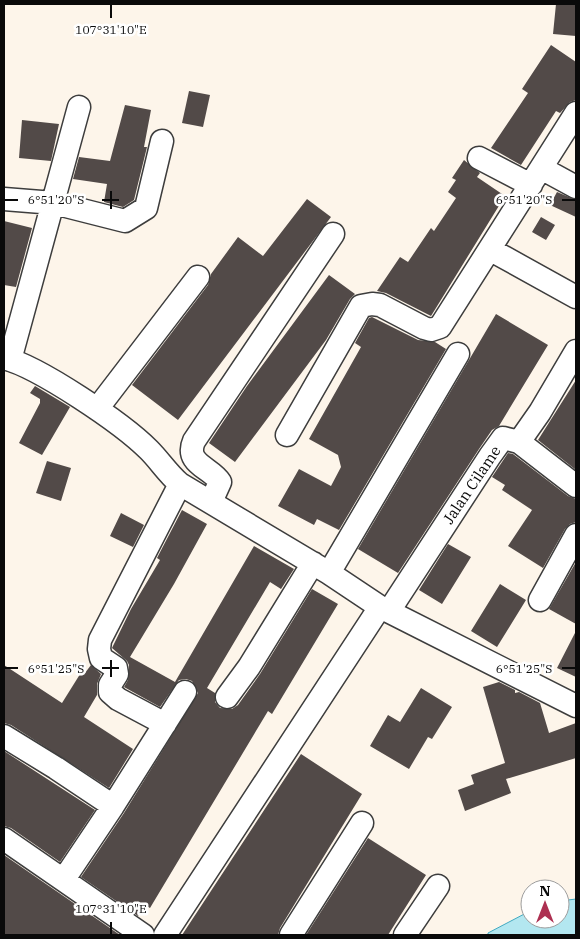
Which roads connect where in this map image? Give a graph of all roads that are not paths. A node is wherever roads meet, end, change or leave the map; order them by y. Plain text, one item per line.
1 (79, 107) dead end
2 (576, 113) edge
3 (162, 141) dead end
4 (479, 158) dead end
5 (536, 177) junction
6 (576, 187) edge
7 (4, 199) edge
8 (54, 203) junction
9 (334, 234) dead end
10 (490, 250) junction
11 (198, 277) dead end
12 (576, 297) edge
13 (576, 350) edge
14 (458, 354) dead end
15 (7, 359) edge
16 (97, 409) junction
17 (287, 434) dead end
18 (519, 442) junction
19 (180, 484) junction
20 (576, 486) edge
21 (211, 502) junction
22 (576, 535) edge
23 (321, 568) junction
24 (540, 600) dead end
25 (384, 609) junction
26 (185, 692) dead end
27 (227, 697) dead end
28 (576, 706) edge
29 (165, 724) junction
30 (4, 736) edge
31 (113, 806) junction
32 (362, 823) dead end
33 (4, 839) edge
34 (64, 879) junction
35 (438, 886) dead end
36 (143, 935) edge
37 (165, 935) edge
38 (291, 935) edge
39 (405, 935) edge

1 - 8 street
2 - 5 street
3 - 8 street
4 - 5 street
5 - 6 street
5 - 10 street
7 - 8 street
8 - 15 street
9 - 21 street
10 - 12 street
10 - 17 street
11 - 16 street
13 - 18 street, Jalan Cilame
14 - 23 street
15 - 16 street
16 - 19 street
18 - 20 street
18 - 25 street, Jalan Cilame
19 - 21 street
19 - 29 street
21 - 23 street
22 - 24 street
23 - 25 street
23 - 27 street
25 - 28 street
25 - 37 street
26 - 29 street
29 - 31 street
30 - 31 street
31 - 34 street
32 - 38 street
33 - 34 street
34 - 36 street
35 - 39 street

